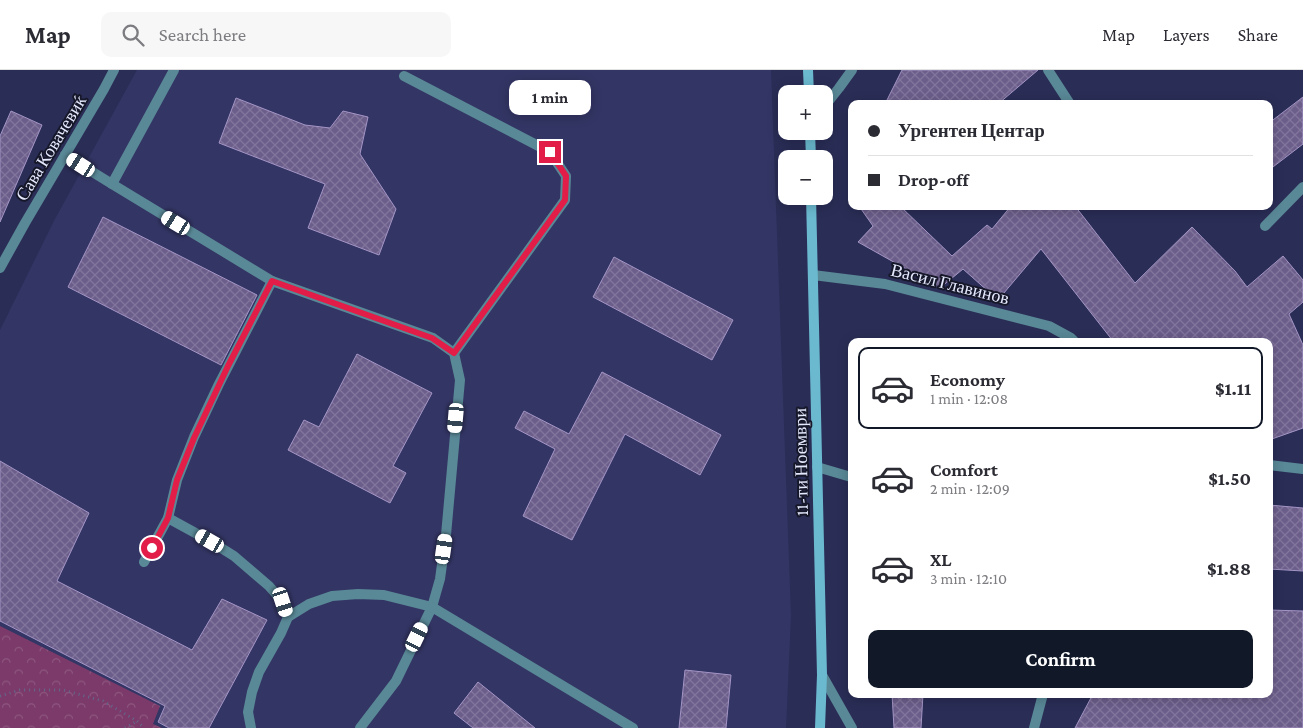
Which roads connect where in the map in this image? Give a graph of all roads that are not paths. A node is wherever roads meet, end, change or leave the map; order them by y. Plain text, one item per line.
1 (114, 70) edge
2 (174, 70) edge
3 (808, 70) edge
4 (852, 70) edge
5 (1048, 70) edge
6 (404, 76) dead end
7 (809, 85) edge
8 (833, 96) edge
9 (1067, 100) edge
10 (65, 155) junction
11 (112, 184) junction
12 (1303, 187) edge
13 (812, 205) edge
14 (1265, 226) dead end
15 (0, 268) edge
16 (814, 275) junction
17 (272, 281) junction
18 (1071, 338) edge
19 (454, 353) junction
20 (1273, 465) edge
21 (817, 468) junction
22 (1303, 469) edge
23 (848, 476) edge
24 (168, 518) junction
25 (144, 562) dead end
26 (432, 607) junction
27 (288, 617) junction
28 (822, 674) junction
29 (1042, 698) edge
30 (251, 728) edge
31 (360, 728) edge
32 (633, 728) edge
33 (820, 728) edge
34 (852, 728) edge
35 (1034, 728) edge

1 - 10 street, Сава Ковачевиќ
2 - 11 street
3 - 7 main road
4 - 8 street
5 - 9 street
6 - 19 street
10 - 11 street
10 - 15 street, Сава Ковачевиќ
11 - 17 street
12 - 14 street
13 - 16 main road, 11-ти Ноември
16 - 18 street, Васил Главинов
16 - 21 main road, 11-ти Ноември
17 - 19 street
17 - 24 street
19 - 26 street
20 - 22 street
21 - 23 street
21 - 28 main road, 11-ти Ноември
24 - 25 street
24 - 27 street
26 - 27 street
26 - 31 street
26 - 32 street
27 - 30 street
28 - 33 main road, 11-ти Ноември
28 - 34 street
29 - 35 street

